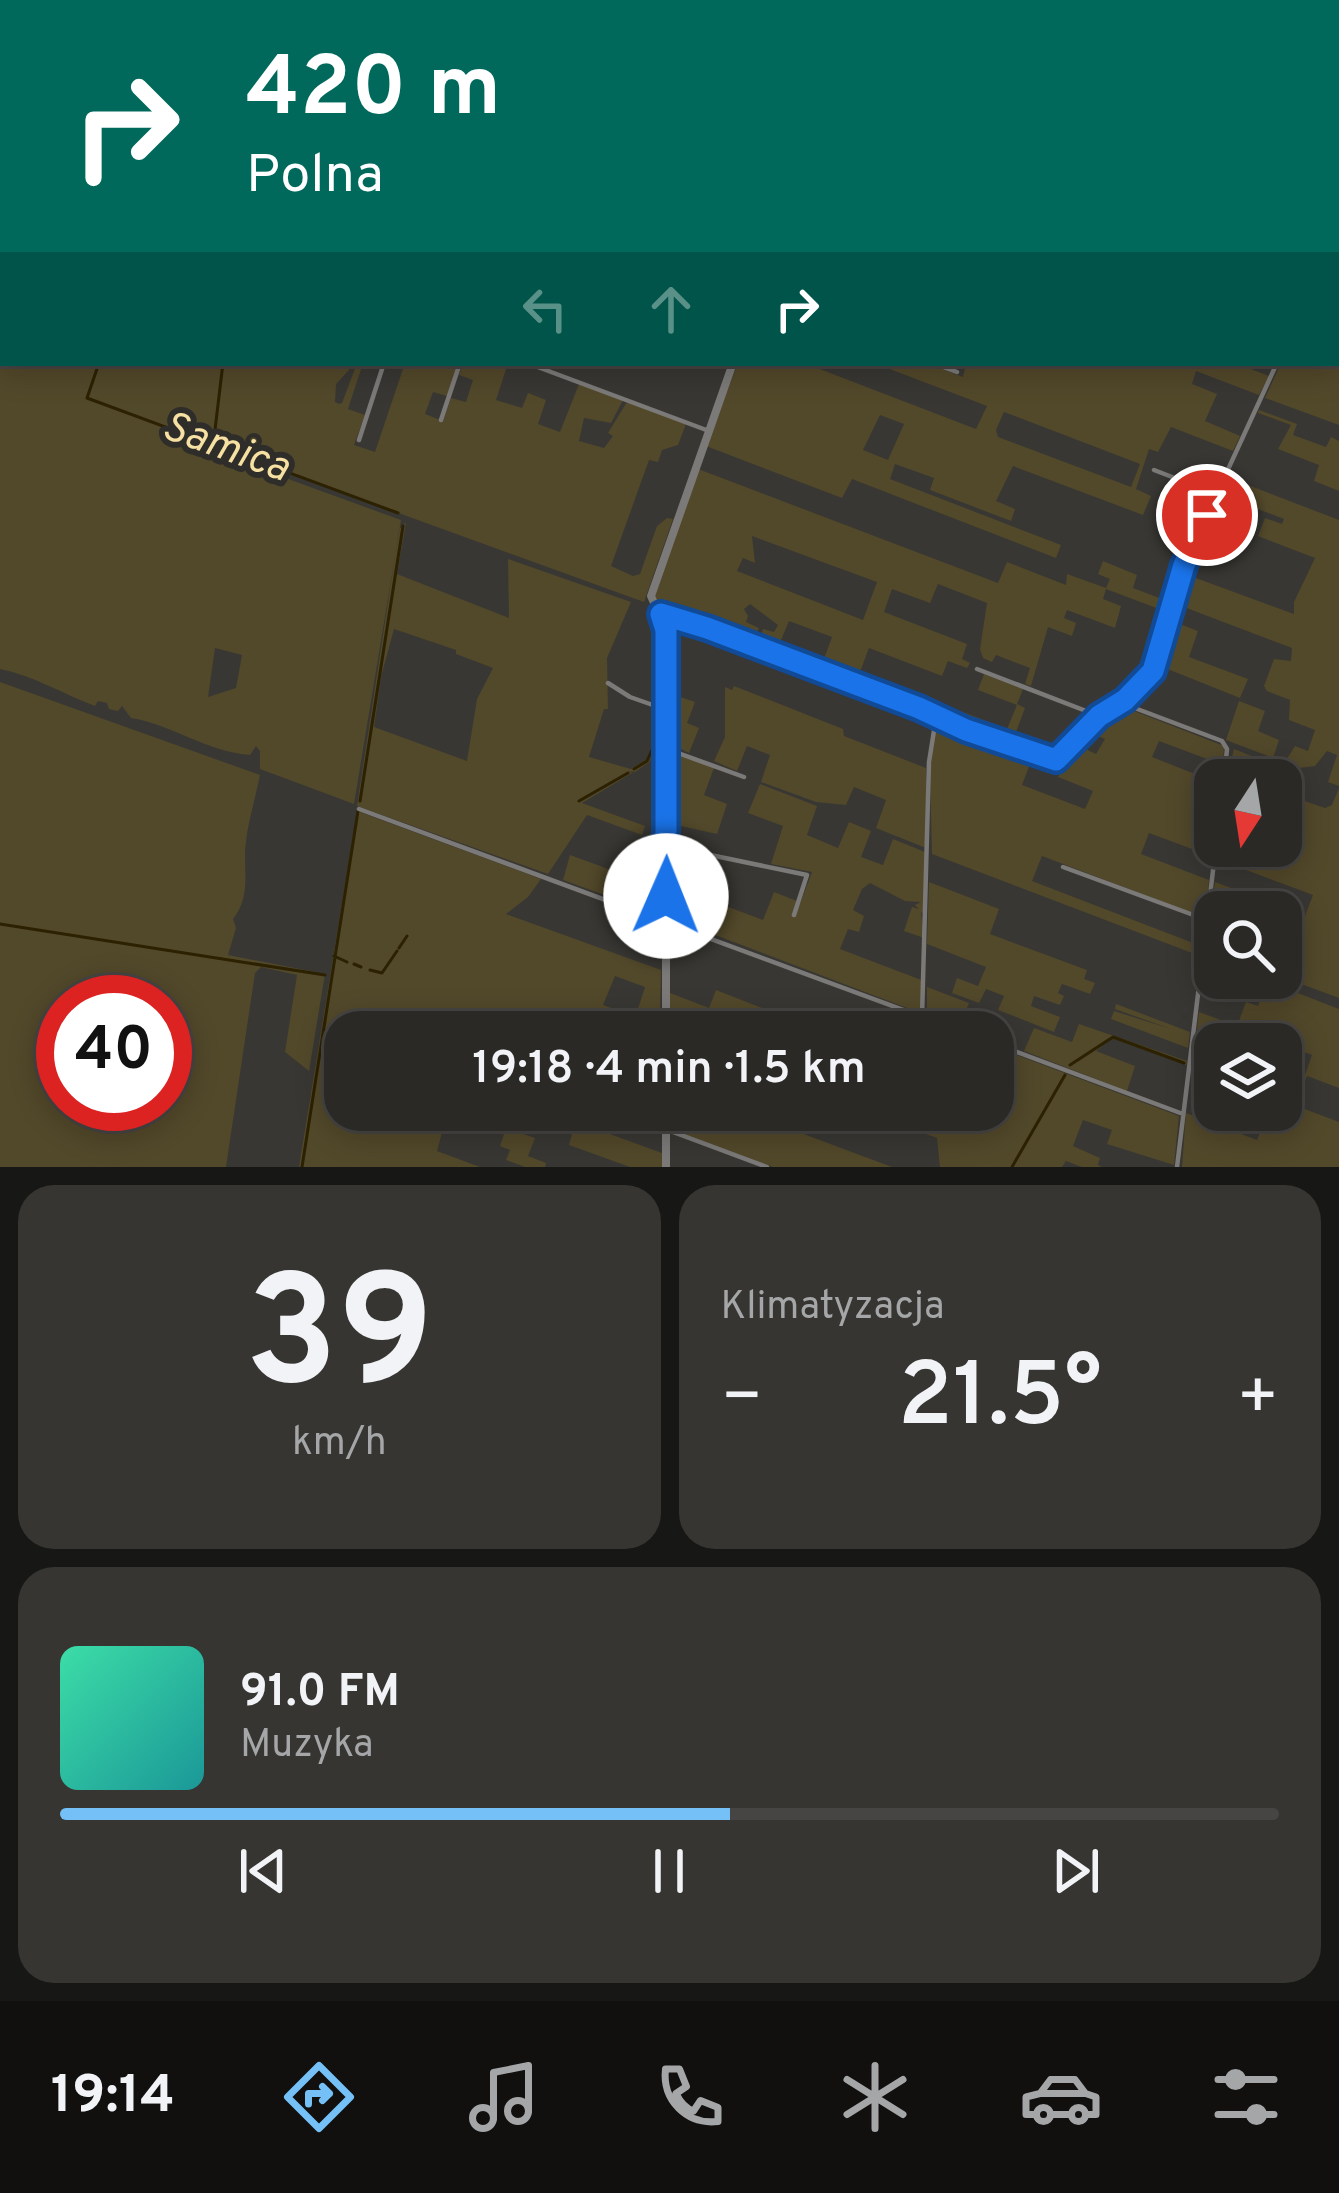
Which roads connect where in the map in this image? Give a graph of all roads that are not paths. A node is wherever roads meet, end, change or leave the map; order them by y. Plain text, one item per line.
1 (383, 366) edge
2 (459, 366) edge
3 (535, 366) edge
4 (732, 366) edge
5 (940, 366) edge
6 (1276, 366) edge
7 (957, 372) dead end
8 (441, 420) dead end
9 (709, 430) junction
10 (359, 440) dead end
11 (1154, 470) dead end
12 (1216, 494) junction
13 (661, 614) junction
14 (977, 669) dead end
15 (608, 683) dead end
16 (1125, 700) junction
17 (667, 710) junction
18 (1099, 716) junction
19 (936, 717) junction
20 (667, 748) junction
21 (1227, 759) edge
22 (744, 777) dead end
23 (358, 808) dead end
24 (667, 846) junction
25 (1063, 866) dead end
26 (794, 915) dead end
27 (1194, 915) edge
28 (666, 920) junction
29 (1197, 999) edge
30 (666, 1011) edge
31 (906, 1011) edge
32 (922, 1011) edge
33 (1014, 1051) edge
34 (1183, 1114) junction
35 (666, 1131) edge
36 (669, 1131) edge
37 (666, 1167) edge
38 (767, 1167) edge
39 (1177, 1167) edge

1 - 10 street
2 - 8 street
3 - 9 street
4 - 9 street
5 - 7 street
6 - 12 street
9 - 13 street
11 - 12 street
12 - 16 street
13 - 17 street
13 - 19 street
14 - 18 street
15 - 17 street
16 - 18 street
16 - 21 street
17 - 20 street
18 - 19 street
19 - 32 street
20 - 22 street
20 - 24 street
23 - 28 street
24 - 26 street
24 - 28 street
25 - 27 street
28 - 30 street
28 - 31 street
29 - 34 street
33 - 34 street
34 - 39 street
35 - 37 street
36 - 38 street

